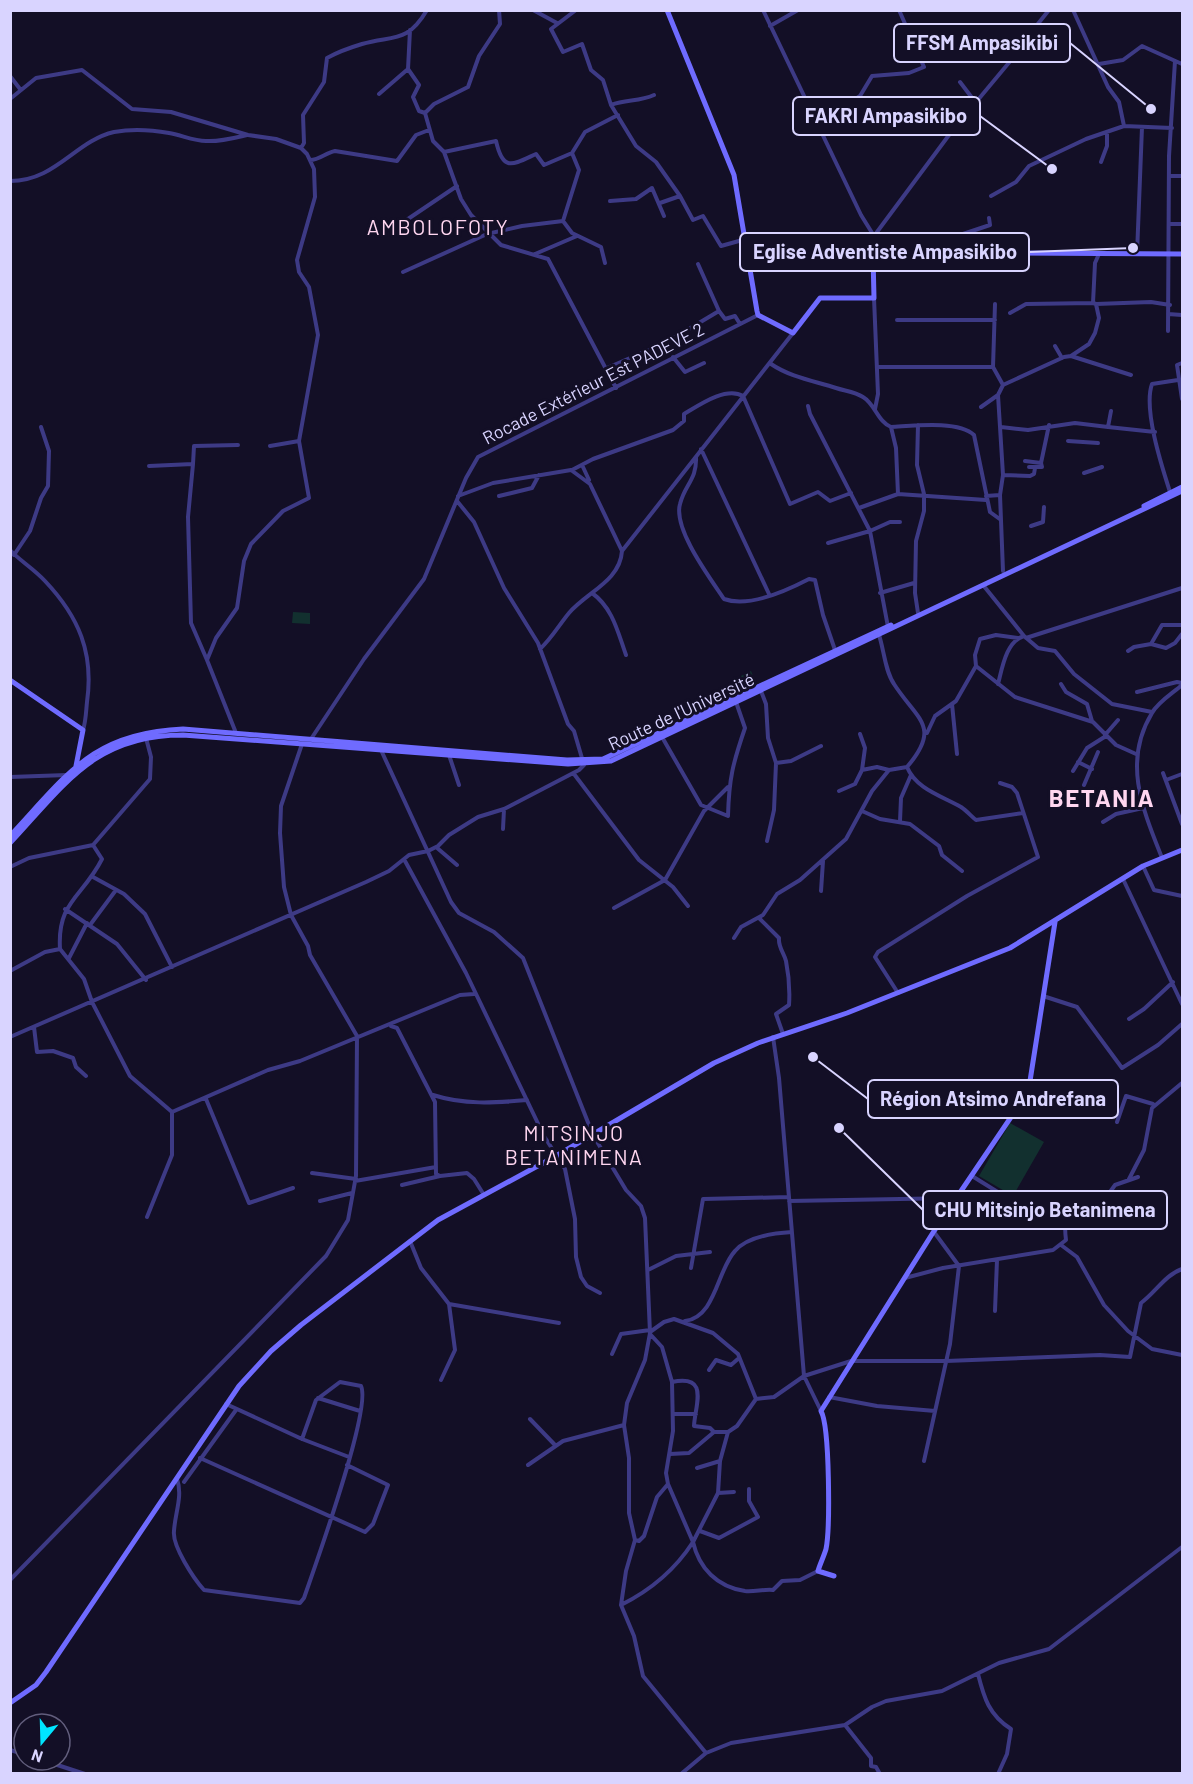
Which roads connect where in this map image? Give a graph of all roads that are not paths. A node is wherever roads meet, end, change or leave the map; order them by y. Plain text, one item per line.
1 (427, 10) edge
2 (499, 10) edge
3 (533, 10) edge
4 (576, 10) edge
5 (667, 10) edge
6 (763, 10) edge
7 (798, 10) edge
8 (899, 10) edge
9 (1049, 10) edge
10 (1073, 10) edge
11 (557, 23) junction
12 (770, 26) junction
13 (410, 30) junction
14 (1175, 61) junction
15 (1099, 64) junction
16 (1182, 64) edge
17 (408, 69) junction
18 (10, 76) edge
19 (960, 82) dead end
20 (20, 89) junction
21 (379, 94) dead end
22 (654, 95) dead end
23 (10, 99) edge
24 (976, 103) junction
25 (611, 105) junction
26 (425, 113) junction
27 (618, 116) junction
28 (819, 124) junction
29 (1124, 126) junction
30 (1142, 127) junction
31 (1172, 128) junction
32 (429, 130) junction
33 (1107, 132) junction
34 (248, 135) junction
35 (302, 148) junction
36 (444, 152) junction
37 (572, 153) junction
38 (310, 160) junction
39 (1101, 162) dead end
40 (1169, 176) junction
41 (1182, 176) edge
42 (10, 182) edge
43 (457, 186) junction
44 (680, 196) junction
45 (992, 196) dead end
46 (610, 201) dead end
47 (660, 204) junction
48 (664, 216) dead end
49 (989, 218) dead end
50 (563, 221) junction
51 (402, 224) dead end
52 (1169, 224) junction
53 (1182, 224) edge
54 (487, 234) junction
55 (577, 236) junction
56 (874, 236) junction
57 (747, 239) junction
58 (876, 252) junction
59 (953, 252) junction
60 (853, 253) dead end
61 (534, 254) junction
62 (1099, 254) junction
63 (1137, 254) junction
64 (1169, 254) junction
65 (1182, 254) edge
66 (605, 263) dead end
67 (698, 264) dead end
68 (403, 272) dead end
69 (874, 298) junction
70 (1095, 303) junction
71 (995, 304) dead end
72 (1170, 305) junction
73 (719, 311) junction
74 (1010, 313) dead end
75 (1168, 314) junction
76 (759, 315) junction
77 (1182, 315) edge
78 (897, 320) dead end
79 (995, 320) junction
80 (740, 324) junction
81 (1168, 331) dead end
82 (793, 333) junction
83 (1055, 345) dead end
84 (1071, 356) junction
85 (673, 357) junction
86 (1062, 358) junction
87 (704, 363) dead end
88 (1182, 363) edge
89 (771, 364) junction
90 (877, 367) junction
91 (993, 367) junction
92 (607, 368) junction
93 (1131, 375) dead end
94 (1180, 379) edge
95 (1003, 385) junction
96 (616, 388) junction
97 (998, 395) junction
98 (743, 396) junction
99 (1182, 399) edge
100 (808, 406) dead end
101 (981, 407) dead end
102 (875, 409) junction
103 (1111, 411) dead end
104 (918, 425) junction
105 (1049, 425) junction
106 (41, 427) dead end
107 (891, 427) junction
108 (1001, 427) junction
109 (1108, 427) junction
110 (1155, 432) junction
111 (299, 441) junction
112 (1068, 441) dead end
113 (1098, 443) dead end
114 (238, 445) dead end
115 (270, 446) dead end
116 (701, 449) junction
117 (696, 456) junction
118 (1025, 461) dead end
119 (1041, 463) junction
120 (193, 464) junction
121 (149, 466) dead end
122 (583, 467) junction
123 (1029, 467) dead end
124 (1102, 467) dead end
125 (1035, 468) junction
126 (572, 470) junction
127 (1084, 473) dead end
128 (539, 475) junction
129 (1003, 475) junction
130 (590, 484) junction
131 (1182, 486) edge
132 (1170, 492) junction
133 (1182, 492) edge
134 (851, 493) junction
135 (898, 494) junction
136 (924, 494) junction
137 (1000, 495) junction
138 (499, 496) dead end
139 (986, 498) junction
140 (458, 499) junction
141 (1044, 507) dead end
142 (859, 508) junction
143 (1000, 520) junction
144 (900, 522) dead end
145 (1031, 526) dead end
146 (870, 531) junction
147 (828, 543) dead end
148 (10, 550) edge
149 (622, 551) junction
150 (14, 555) junction
151 (1003, 571) junction
152 (914, 583) junction
153 (982, 584) junction
154 (1182, 588) edge
155 (592, 593) junction
156 (880, 593) junction
157 (769, 594) junction
158 (918, 613) junction
159 (1182, 625) edge
160 (888, 627) junction
161 (1182, 634) edge
162 (879, 635) junction
163 (1025, 637) junction
164 (1018, 638) junction
165 (1151, 644) junction
166 (540, 649) junction
167 (835, 650) junction
168 (1128, 651) dead end
169 (626, 655) dead end
170 (207, 660) junction
171 (976, 666) junction
172 (10, 680) edge
173 (998, 684) junction
174 (1060, 684) dead end
175 (1182, 684) edge
176 (761, 691) junction
177 (1137, 692) dead end
178 (736, 702) junction
179 (952, 704) junction
180 (1152, 712) junction
181 (1118, 720) dead end
182 (1093, 722) junction
183 (83, 730) junction
184 (236, 734) junction
185 (860, 734) dead end
186 (926, 734) junction
187 (146, 736) junction
188 (1106, 736) junction
189 (662, 737) junction
190 (311, 739) junction
191 (302, 743) junction
192 (821, 746) dead end
193 (380, 749) junction
194 (1098, 752) dead end
195 (957, 754) dead end
196 (1136, 754) junction
197 (449, 755) junction
198 (545, 759) junction
199 (583, 762) junction
200 (1078, 762) junction
201 (776, 763) junction
202 (76, 766) junction
203 (907, 767) junction
204 (1092, 769) junction
205 (862, 770) junction
206 (889, 770) junction
207 (1073, 771) dead end
208 (1163, 773) dead end
209 (574, 774) junction
210 (1182, 774) edge
211 (68, 775) junction
212 (911, 775) junction
213 (10, 777) edge
214 (1166, 780) junction
215 (1000, 783) dead end
216 (459, 785) dead end
217 (1084, 785) dead end
218 (729, 786) junction
219 (839, 791) dead end
220 (706, 808) junction
221 (1143, 808) junction
222 (504, 809) junction
223 (862, 811) junction
224 (1023, 813) junction
225 (900, 821) junction
226 (1103, 822) dead end
227 (1182, 824) edge
228 (503, 829) dead end
229 (10, 836) edge
230 (767, 841) dead end
231 (10, 843) edge
232 (93, 845) junction
233 (435, 847) junction
234 (1182, 850) edge
235 (428, 851) junction
236 (1162, 858) junction
237 (823, 860) junction
238 (405, 861) junction
239 (457, 865) dead end
240 (1143, 866) junction
241 (10, 867) edge
242 (962, 872) dead end
243 (93, 877) junction
244 (1123, 879) junction
245 (665, 880) junction
246 (116, 890) junction
247 (820, 891) dead end
248 (1182, 896) edge
249 (687, 906) dead end
250 (614, 908) dead end
251 (65, 909) junction
252 (291, 915) junction
253 (759, 918) junction
254 (1054, 922) junction
255 (88, 924) junction
256 (734, 938) dead end
257 (60, 949) junction
258 (69, 958) junction
259 (172, 968) junction
260 (10, 971) edge
261 (146, 980) junction
262 (1173, 982) junction
263 (898, 993) junction
264 (475, 994) junction
265 (1042, 996) junction
266 (92, 1002) junction
267 (1182, 1004) edge
268 (1129, 1019) dead end
269 (1182, 1024) edge
270 (389, 1025) junction
271 (34, 1027) junction
272 (783, 1034) junction
273 (357, 1036) junction
274 (10, 1037) edge
275 (773, 1038) junction
276 (86, 1076) dead end
277 (1182, 1083) edge
278 (432, 1095) junction
279 (206, 1099) junction
280 (527, 1100) junction
281 (1154, 1104) junction
282 (172, 1112) junction
283 (1117, 1122) dead end
284 (593, 1135) junction
285 (556, 1156) junction
286 (435, 1167) junction
287 (312, 1173) dead end
288 (440, 1176) junction
289 (972, 1176) junction
290 (1138, 1177) dead end
291 (355, 1180) junction
292 (1128, 1181) junction
293 (402, 1185) dead end
294 (293, 1188) dead end
295 (352, 1193) junction
296 (483, 1195) junction
297 (956, 1198) junction
298 (789, 1199) junction
299 (320, 1201) dead end
300 (1070, 1211) junction
301 (147, 1217) dead end
302 (792, 1232) junction
303 (934, 1232) junction
304 (410, 1241) junction
305 (1061, 1245) junction
306 (710, 1252) dead end
307 (694, 1253) junction
308 (997, 1260) junction
309 (959, 1266) junction
310 (691, 1268) dead end
311 (1182, 1269) edge
312 (648, 1270) junction
313 (904, 1278) junction
314 (600, 1293) dead end
315 (449, 1304) junction
316 (995, 1311) dead end
317 (685, 1321) junction
318 (559, 1323) dead end
319 (650, 1332) junction
320 (1134, 1335) junction
321 (612, 1354) dead end
322 (1182, 1355) edge
323 (739, 1358) junction
324 (851, 1361) junction
325 (946, 1361) junction
326 (709, 1370) dead end
327 (804, 1376) junction
328 (441, 1380) dead end
329 (672, 1382) junction
330 (828, 1397) junction
331 (318, 1398) junction
332 (756, 1399) junction
333 (226, 1404) junction
334 (236, 1410) junction
335 (360, 1411) junction
336 (821, 1411) junction
337 (936, 1411) junction
338 (674, 1414) junction
339 (696, 1414) junction
340 (530, 1419) dead end
341 (624, 1425) junction
342 (728, 1431) junction
343 (714, 1432) junction
344 (302, 1439) junction
345 (555, 1445) junction
346 (670, 1454) junction
347 (349, 1457) junction
348 (200, 1458) junction
349 (720, 1461) junction
350 (924, 1461) dead end
351 (347, 1465) junction
352 (528, 1465) dead end
353 (697, 1468) dead end
354 (177, 1478) junction
355 (184, 1482) dead end
356 (668, 1484) junction
357 (749, 1489) dead end
358 (734, 1492) dead end
359 (718, 1493) junction
360 (331, 1519) junction
361 (700, 1531) junction
362 (634, 1540) junction
363 (693, 1542) junction
364 (1182, 1547) edge
365 (818, 1571) junction
366 (834, 1576) dead end
367 (10, 1580) edge
368 (621, 1605) junction
369 (978, 1674) junction
370 (10, 1703) edge
371 (846, 1727) junction
372 (706, 1753) junction
373 (681, 1773) edge
374 (880, 1773) edge
375 (998, 1773) edge

1 - 13 street
2 - 26 street
3 - 11 street
4 - 11 street
5 - 57 street
6 - 12 street
7 - 12 street
8 - 28 street
9 - 24 street
10 - 15 street
11 - 25 street
12 - 28 street
13 - 17 street
13 - 35 street
14 - 15 street
14 - 16 street
14 - 31 street
15 - 29 street
17 - 21 street
17 - 26 street
18 - 20 street
19 - 24 street
20 - 23 street
20 - 34 street
22 - 25 street
24 - 56 street
25 - 27 street
26 - 32 street
27 - 37 street
27 - 44 street
28 - 56 street
29 - 30 street
29 - 33 street
30 - 31 street
30 - 63 street
31 - 40 street
32 - 36 street
32 - 38 street
33 - 39 street
33 - 45 street
34 - 35 street
34 - 42 street
35 - 38 street
36 - 37 street
36 - 43 street
37 - 50 street
38 - 111 street
40 - 41 street
40 - 52 street
43 - 51 street
43 - 54 street
44 - 47 street
44 - 57 street
46 - 47 street
47 - 48 street
49 - 59 street
50 - 54 street
50 - 55 street
52 - 53 street
52 - 64 street
54 - 61 street
54 - 68 street
55 - 61 street
55 - 66 street
56 - 58 street
57 - 76 street
58 - 59 street
58 - 60 street
58 - 69 street
59 - 62 street
61 - 92 street
62 - 63 street
62 - 70 street
63 - 64 street
64 - 65 street
64 - 72 street
67 - 73 street
69 - 82 street
69 - 90 street
70 - 72 street
70 - 74 street
70 - 84 street
71 - 79 street
72 - 75 street
73 - 80 street
73 - 92 street
75 - 77 street
75 - 81 street
76 - 80 street, Rocade Extérieur Est PADEVE 2
76 - 82 street
78 - 79 street
79 - 91 street
80 - 85 street, Rocade Extérieur Est PADEVE 2
82 - 89 street
83 - 86 street
84 - 86 street
84 - 93 street
85 - 87 street
85 - 96 street, Rocade Extérieur Est PADEVE 2
86 - 95 street
88 - 94 street
89 - 98 street
89 - 102 street
90 - 91 street
90 - 102 street
91 - 95 street
92 - 96 street
94 - 99 street
94 - 110 street
95 - 97 street
96 - 140 street, Rocade Extérieur Est PADEVE 2
97 - 101 street
97 - 108 street
98 - 116 street
98 - 122 street
98 - 134 street
100 - 134 street
102 - 107 street
103 - 109 street
104 - 107 street
104 - 136 street
104 - 139 street
105 - 108 street
105 - 109 street
105 - 119 street
106 - 150 street
107 - 135 street
108 - 129 street
109 - 110 street
110 - 132 street
111 - 115 street
111 - 170 street
112 - 113 street
114 - 120 street
116 - 117 street
116 - 157 street
117 - 149 street
117 - 157 street
118 - 119 street
119 - 125 street
120 - 121 street
120 - 170 street
122 - 126 street
122 - 130 street
123 - 125 street
124 - 127 street
125 - 129 street
126 - 128 street
126 - 130 street
128 - 138 street
128 - 140 street
129 - 137 street
130 - 149 street
131 - 132 street, Route de l'Université
132 - 151 street, Route de l'Université
133 - 153 street, Route de l'Université
134 - 142 street
135 - 136 street
135 - 142 street
136 - 139 street
136 - 152 street
137 - 139 street
137 - 143 street
139 - 143 street
140 - 166 street
140 - 190 street, Rocade Extérieur Est PADEVE 2
141 - 145 street
142 - 146 street
143 - 151 street
144 - 146 street
146 - 147 street
146 - 156 street
148 - 150 street
149 - 155 street
150 - 183 street
151 - 158 street, Route de l'Université
152 - 156 street
152 - 158 street
153 - 162 street, Route de l'Université
153 - 163 street
154 - 163 street
155 - 166 street
155 - 169 street
156 - 160 street
157 - 167 street
158 - 160 street, Route de l'Université
159 - 165 street
160 - 167 street, Route de l'Université
161 - 165 street
162 - 176 street, Route de l'Université
162 - 186 street
163 - 164 street
163 - 180 street
164 - 171 street
164 - 173 street
165 - 168 street
166 - 199 street
167 - 199 street, Route de l'Université
170 - 184 street
171 - 173 street
171 - 179 street
172 - 183 street
173 - 182 street
174 - 182 street
175 - 177 street
175 - 180 street
176 - 178 street, Route de l'Université
176 - 201 street
178 - 189 street, Route de l'Université
178 - 218 street
179 - 186 street
179 - 195 street
180 - 196 street
181 - 188 street
182 - 188 street
183 - 202 street
184 - 190 street, Route de l'Université
184 - 202 street, Route de l'Université
185 - 205 street
186 - 203 street
187 - 191 street, Route de l'Université
187 - 231 street, Route de l'Université
187 - 232 street
188 - 196 street
188 - 200 street
189 - 199 street, Route de l'Université
189 - 220 street
190 - 198 street, Route de l'Université
191 - 193 street, Route de l'Université
191 - 252 street
192 - 201 street
193 - 197 street, Route de l'Université
193 - 235 street
194 - 204 street
196 - 221 street
197 - 198 street, Route de l'Université
197 - 216 street
198 - 199 street, Route de l'Université
199 - 209 street
200 - 204 street
200 - 207 street
201 - 230 street
202 - 211 street, Route de l'Université
203 - 206 street
203 - 212 street
204 - 217 street
205 - 206 street
205 - 219 street
206 - 223 street
208 - 214 street
209 - 222 street
209 - 245 street
210 - 214 street
211 - 213 street
211 - 229 street, Route de l'Université
212 - 224 street
212 - 225 street
214 - 227 street
215 - 224 street
218 - 220 street
218 - 220 street
220 - 245 street
221 - 226 street
221 - 236 street
222 - 228 street
222 - 233 street
223 - 225 street
223 - 237 street
224 - 263 street
225 - 242 street
232 - 241 street
232 - 243 street
233 - 235 street
233 - 239 street
234 - 236 street
235 - 238 street
235 - 284 street
236 - 240 street
237 - 247 street
237 - 253 street
238 - 252 street
238 - 264 street
240 - 244 street
240 - 248 street
243 - 246 street
243 - 251 street
244 - 254 street
244 - 262 street
245 - 249 street
245 - 250 street
246 - 255 street
246 - 259 street
251 - 255 street
251 - 257 street
252 - 259 street
252 - 273 street
253 - 256 street
253 - 272 street
254 - 263 street
254 - 265 street
255 - 258 street
255 - 261 street
257 - 258 street
257 - 260 street
258 - 266 street
259 - 261 street
261 - 266 street
262 - 267 street
262 - 268 street
263 - 272 street
264 - 270 street
264 - 280 street
265 - 269 street
265 - 289 street
266 - 271 street
266 - 282 street
270 - 273 street
270 - 278 street
271 - 274 street
271 - 276 street
272 - 275 street
273 - 279 street
273 - 291 street
275 - 284 street
275 - 298 street
277 - 281 street
278 - 280 street
278 - 286 street
279 - 282 street
279 - 294 street
280 - 285 street
281 - 283 street
281 - 292 street
282 - 301 street
284 - 285 street
284 - 312 street
285 - 296 street
285 - 314 street
286 - 288 street
286 - 291 street
287 - 291 street
288 - 293 street
288 - 296 street
289 - 297 street
289 - 300 street
290 - 292 street
291 - 295 street
292 - 300 street
295 - 299 street
295 - 367 street
296 - 304 street
297 - 298 street
297 - 303 street
298 - 302 street
298 - 307 street
300 - 305 street
302 - 317 street
302 - 327 street
303 - 309 street
303 - 313 street
304 - 315 street
304 - 333 street
305 - 308 street
305 - 320 street
306 - 307 street
307 - 310 street
307 - 312 street
308 - 309 street
308 - 316 street
309 - 313 street
309 - 325 street
311 - 320 street
312 - 319 street
313 - 324 street
315 - 318 street
315 - 328 street
317 - 319 street
317 - 323 street
319 - 321 street
319 - 329 street
319 - 341 street
320 - 322 street
320 - 325 street
323 - 326 street
323 - 332 street
324 - 325 street
324 - 327 street
324 - 330 street
325 - 337 street
327 - 332 street
327 - 336 street
329 - 338 street
329 - 339 street
330 - 336 street
330 - 337 street
331 - 335 street
331 - 335 street
331 - 344 street
332 - 342 street
333 - 334 street
333 - 354 street
334 - 344 street
334 - 348 street
335 - 347 street
336 - 365 street
337 - 350 street
338 - 339 street
338 - 346 street
339 - 343 street
340 - 345 street
341 - 345 street
341 - 362 street
342 - 343 street
342 - 349 street
343 - 346 street
344 - 347 street
345 - 352 street
346 - 356 street
347 - 351 street
348 - 355 street
348 - 360 street
349 - 353 street
349 - 359 street
351 - 360 street
351 - 360 street
354 - 360 street
354 - 370 street
356 - 362 street
356 - 363 street
357 - 361 street
358 - 359 street
359 - 361 street
361 - 363 street
362 - 368 street
363 - 365 street
363 - 368 street
364 - 369 street
365 - 366 street
368 - 372 street
369 - 371 street
369 - 375 street
371 - 372 street
371 - 374 street
372 - 373 street

